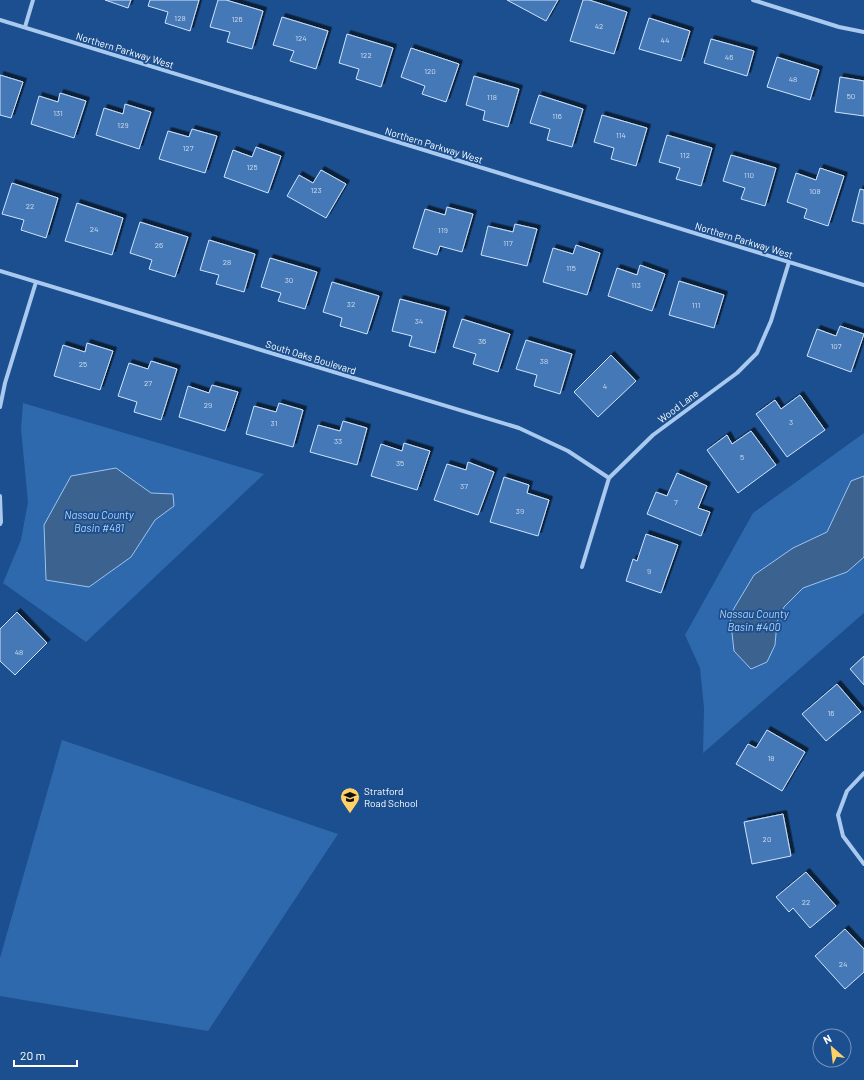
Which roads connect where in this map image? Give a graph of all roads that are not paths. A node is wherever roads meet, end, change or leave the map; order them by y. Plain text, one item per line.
1 (33, 0) edge
2 (753, 0) edge
3 (0, 20) edge
4 (25, 27) junction
5 (864, 32) edge
6 (789, 262) junction
7 (0, 271) edge
8 (36, 282) junction
9 (864, 285) edge
10 (0, 407) edge
11 (609, 478) junction
12 (0, 496) edge
13 (0, 522) edge
14 (582, 567) dead end
15 (864, 772) edge
16 (864, 864) edge

1 - 4 street
2 - 5 street
3 - 4 street, Northern Parkway West
4 - 6 street, Northern Parkway West
6 - 9 street, Northern Parkway West
6 - 11 street, Wood Lane
7 - 8 street, South Oaks Boulevard
8 - 10 street
8 - 11 street, South Oaks Boulevard
11 - 14 street, Wood Lane
12 - 13 street
15 - 16 street

